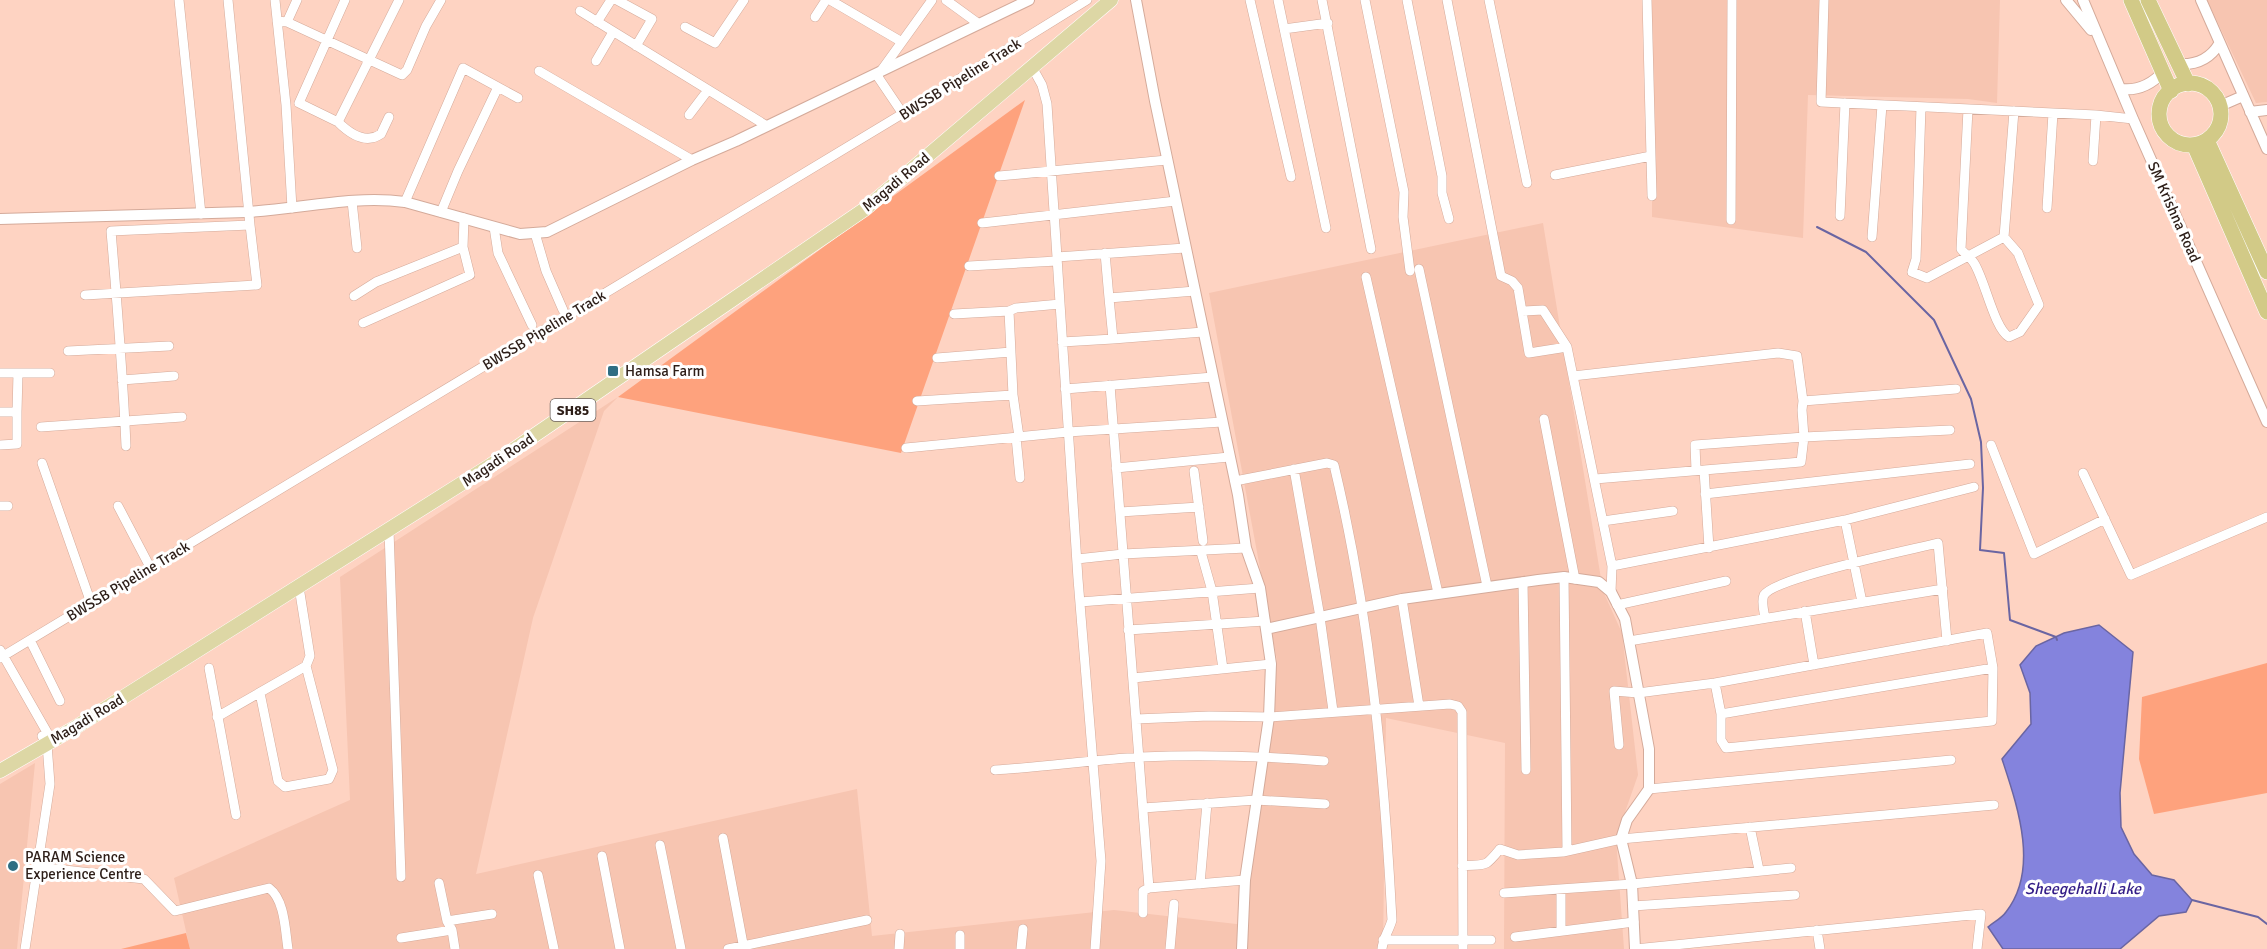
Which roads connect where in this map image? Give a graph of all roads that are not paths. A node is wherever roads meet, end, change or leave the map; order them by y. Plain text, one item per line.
1 (179, 0) edge
2 (228, 0) edge
3 (275, 0) edge
4 (297, 0) edge
5 (345, 0) edge
6 (399, 0) edge
7 (441, 0) edge
8 (611, 0) edge
9 (617, 0) edge
10 (744, 0) edge
11 (828, 0) edge
12 (932, 0) edge
13 (946, 0) edge
14 (1029, 0) edge
15 (1087, 0) edge
16 (1098, 0) edge
17 (1111, 0) edge
18 (1136, 0) edge
19 (1250, 0) edge
20 (1278, 0) edge
21 (1322, 0) edge
22 (1365, 0) edge
23 (1407, 0) edge
24 (1447, 0) edge
25 (1489, 0) edge
26 (1647, 0) edge
27 (1732, 0) edge
28 (1824, 0) edge
29 (2066, 0) edge
30 (2083, 0) edge
31 (2131, 0) edge
32 (2148, 0) edge
33 (2201, 0) edge
34 (580, 11) dead end
35 (815, 17) dead end
36 (282, 22) junction
37 (597, 22) junction
38 (1328, 23) junction
39 (979, 24) junction
40 (685, 27) dead end
41 (1284, 29) junction
42 (613, 32) junction
43 (326, 40) junction
44 (902, 42) junction
45 (2101, 42) junction
46 (2219, 44) junction
47 (636, 46) junction
48 (370, 60) junction
49 (596, 61) dead end
50 (2179, 64) junction
51 (1032, 67) junction
52 (539, 71) dead end
53 (2163, 72) junction
54 (878, 73) junction
55 (2188, 84) junction
56 (498, 87) junction
57 (2121, 89) junction
58 (708, 90) junction
59 (2171, 91) junction
60 (2243, 96) junction
61 (518, 98) dead end
62 (1845, 103) junction
63 (1881, 105) junction
64 (1921, 106) junction
65 (2220, 106) junction
66 (1968, 109) junction
67 (2267, 110) edge
68 (2014, 111) junction
69 (2250, 112) junction
70 (2053, 113) junction
71 (903, 114) junction
72 (689, 115) dead end
73 (2096, 115) junction
74 (389, 117) dead end
75 (2133, 119) junction
76 (338, 122) junction
77 (767, 126) junction
78 (2201, 142) junction
79 (2267, 149) edge
80 (1651, 156) junction
81 (692, 160) junction
82 (1167, 160) junction
83 (2093, 161) dead end
84 (1051, 171) junction
85 (999, 176) dead end
86 (1555, 176) dead end
87 (1291, 177) dead end
88 (1527, 183) dead end
89 (1652, 196) dead end
90 (352, 201) junction
91 (1176, 201) junction
92 (405, 202) junction
93 (292, 208) junction
94 (2047, 208) dead end
95 (248, 212) junction
96 (441, 212) junction
97 (201, 214) junction
98 (1054, 216) junction
99 (1840, 216) dead end
100 (464, 218) junction
101 (0, 219) edge
102 (1449, 219) dead end
103 (1731, 219) dead end
104 (981, 223) dead end
105 (250, 225) junction
106 (494, 226) junction
107 (1326, 228) dead end
108 (535, 233) junction
109 (1872, 237) dead end
110 (2004, 237) junction
111 (463, 247) junction
112 (357, 248) dead end
113 (1185, 248) junction
114 (1371, 249) dead end
115 (1105, 254) junction
116 (1967, 256) junction
117 (1057, 259) junction
118 (969, 266) dead end
119 (2267, 272) edge
120 (1366, 278) dead end
121 (1195, 291) junction
122 (116, 294) junction
123 (85, 295) dead end
124 (354, 296) dead end
125 (1109, 298) junction
126 (1060, 304) junction
127 (563, 310) dead end
128 (1009, 311) junction
129 (1522, 311) junction
130 (2267, 312) edge
131 (954, 314) dead end
132 (363, 323) dead end
133 (532, 325) dead end
134 (1203, 332) junction
135 (1113, 339) junction
136 (1062, 342) junction
137 (170, 346) dead end
138 (1567, 347) junction
139 (120, 349) junction
140 (69, 351) dead end
141 (1011, 352) junction
142 (937, 358) dead end
143 (0, 373) edge
144 (18, 373) junction
145 (50, 373) dead end
146 (174, 376) dead end
147 (1573, 376) junction
148 (1213, 377) junction
149 (122, 380) junction
150 (1110, 385) junction
151 (1065, 389) junction
152 (1956, 389) dead end
153 (1013, 395) junction
154 (917, 401) dead end
155 (1803, 401) junction
156 (0, 412) edge
157 (17, 412) junction
158 (182, 417) dead end
159 (1544, 419) dead end
160 (125, 421) junction
161 (1222, 422) junction
162 (2267, 422) edge
163 (41, 427) dead end
164 (1113, 429) junction
165 (1950, 430) dead end
166 (1068, 432) junction
167 (1804, 436) junction
168 (1017, 437) junction
169 (0, 445) edge
170 (1991, 445) dead end
171 (126, 446) dead end
172 (906, 448) dead end
173 (1229, 457) junction
174 (42, 464) dead end
175 (1970, 464) dead end
176 (1116, 468) junction
177 (1294, 469) junction
178 (1700, 470) junction
179 (1194, 471) dead end
180 (2083, 473) dead end
181 (1020, 477) dead end
182 (1594, 479) junction
183 (1235, 481) junction
184 (1974, 487) dead end
185 (1705, 494) junction
186 (118, 506) dead end
187 (1199, 507) junction
188 (1673, 511) dead end
189 (1120, 512) junction
190 (2267, 517) edge
191 (2105, 519) junction
192 (1845, 520) junction
193 (1603, 521) junction
194 (388, 530) junction
195 (1203, 541) dead end
196 (1246, 548) junction
197 (1709, 548) junction
198 (1201, 552) junction
199 (1123, 554) junction
200 (1077, 559) junction
201 (1855, 563) junction
202 (1612, 566) junction
203 (150, 567) junction
204 (1570, 578) junction
205 (1726, 581) dead end
206 (1523, 582) junction
207 (1487, 586) junction
208 (299, 587) junction
209 (1260, 588) junction
210 (1942, 589) junction
211 (1212, 591) junction
212 (1611, 592) junction
213 (1438, 593) junction
214 (1127, 598) junction
215 (1402, 599) junction
216 (1862, 602) junction
217 (91, 603) junction
218 (1080, 603) junction
219 (1617, 605) junction
220 (1362, 608) junction
221 (1805, 611) junction
222 (1320, 617) junction
223 (1765, 618) junction
224 (1215, 624) junction
225 (1266, 625) junction
226 (1128, 630) junction
227 (30, 640) junction
228 (1947, 640) junction
229 (1629, 641) junction
230 (1, 654) edge
231 (1271, 664) junction
232 (1814, 665) junction
233 (306, 666) junction
234 (209, 668) dead end
235 (1992, 668) junction
236 (1223, 669) junction
237 (1133, 678) junction
238 (1715, 683) junction
239 (261, 693) junction
240 (1638, 693) junction
241 (60, 701) dead end
242 (1419, 706) junction
243 (1376, 708) junction
244 (1333, 711) junction
245 (1721, 714) junction
246 (218, 717) junction
247 (1269, 717) junction
248 (1136, 720) junction
249 (47, 738) junction
250 (1619, 745) dead end
251 (1262, 756) junction
252 (1138, 757) junction
253 (1951, 760) dead end
254 (0, 761) edge
255 (1324, 761) dead end
256 (1091, 762) junction
257 (995, 770) dead end
258 (1526, 770) dead end
259 (0, 771) edge
260 (1649, 789) junction
261 (1256, 800) junction
262 (1207, 803) junction
263 (1325, 804) dead end
264 (1994, 805) dead end
265 (1143, 807) junction
266 (236, 815) dead end
267 (1750, 827) junction
268 (723, 838) dead end
269 (1621, 839) junction
270 (660, 845) dead end
271 (1567, 851) junction
272 (602, 856) dead end
273 (1462, 866) junction
274 (38, 867) junction
275 (1791, 868) dead end
276 (1758, 870) junction
277 (538, 875) dead end
278 (401, 878) dead end
279 (1245, 880) junction
280 (439, 883) dead end
281 (1200, 884) junction
282 (1632, 884) junction
283 (1149, 888) junction
284 (1561, 889) junction
285 (1504, 893) dead end
286 (1795, 896) dead end
287 (1174, 904) dead end
288 (1633, 906) junction
289 (1143, 913) dead end
290 (492, 914) dead end
291 (867, 920) dead end
292 (447, 921) junction
293 (1634, 922) junction
294 (1023, 929) dead end
295 (452, 930) junction
296 (1817, 930) junction
297 (1561, 931) junction
298 (900, 934) dead end
299 (960, 935) dead end
300 (1515, 937) dead end
301 (401, 938) dead end
302 (1491, 940) dead end
303 (1382, 945) edge
304 (1464, 945) edge
305 (744, 947) edge
306 (25, 949) edge
307 (288, 949) edge
308 (455, 949) edge
309 (554, 949) edge
310 (620, 949) edge
311 (681, 949) edge
312 (728, 949) edge
313 (899, 949) edge
314 (960, 949) edge
315 (1021, 949) edge
316 (1095, 949) edge
317 (1170, 949) edge
318 (1242, 949) edge
319 (1635, 949) edge
320 (1820, 949) edge
321 (1977, 949) edge

1 - 97 street
2 - 95 street
3 - 36 street
4 - 36 street
5 - 43 street
6 - 48 street
7 - 48 street
8 - 37 street
9 - 47 street
10 - 40 street
11 - 35 street
11 - 44 street
12 - 44 street
13 - 39 street
14 - 39 street
15 - 71 street, BWSSB Pipeline Track
16 - 249 main road, Magadi Road / SH85
17 - 51 main road, Magadi Road / SH85
18 - 82 street
19 - 87 street
20 - 41 street
21 - 38 street
22 - 207 street
23 - 102 street
24 - 129 street
25 - 88 street
26 - 80 street
27 - 103 street
28 - 62 street
29 - 45 street
30 - 45 street, SM Krishna Road
31 - 53 highway
32 - 50 highway
33 - 46 street
34 - 37 street
36 - 43 street
36 - 93 street
37 - 42 street
38 - 41 street
38 - 114 street
39 - 54 street
41 - 107 street
42 - 47 street
42 - 49 street
43 - 48 street
43 - 76 street
44 - 54 street
45 - 57 street, SM Krishna Road
46 - 50 street
46 - 60 street
47 - 58 street
48 - 76 street
50 - 55 highway
51 - 84 street
51 - 194 main road, Magadi Road / SH85
52 - 81 street
53 - 57 street
53 - 59 highway
54 - 71 street
54 - 77 street
55 - 59 highway
55 - 65 highway
56 - 61 street
56 - 92 street
56 - 96 street
57 - 75 street, SM Krishna Road
58 - 72 street
58 - 77 street
59 - 78 highway
60 - 65 street
60 - 69 street
62 - 63 street
62 - 99 street
63 - 64 street
63 - 109 street
64 - 66 street
64 - 116 street
65 - 78 highway
66 - 68 street
66 - 116 street
67 - 69 street
68 - 70 street
68 - 110 street
69 - 79 street
70 - 73 street
70 - 94 street
71 - 203 street, BWSSB Pipeline Track
73 - 75 street
73 - 83 street
74 - 76 street
75 - 162 street, SM Krishna Road
77 - 81 street
78 - 119 highway
78 - 130 highway
80 - 86 street
80 - 89 street
81 - 108 street
82 - 84 street
82 - 91 street
84 - 85 street
84 - 98 street
90 - 92 street
90 - 93 street
90 - 112 street
91 - 98 street
91 - 113 street
92 - 96 street
93 - 95 street
95 - 97 street
95 - 105 street
96 - 100 street
97 - 101 street
98 - 104 street
98 - 117 street
100 - 106 street
100 - 111 street
105 - 122 street
105 - 122 street
106 - 108 street
106 - 133 street
108 - 127 street
110 - 116 street
110 - 116 street
111 - 124 street
111 - 132 street
113 - 115 street
113 - 121 street
115 - 117 street
115 - 125 street
117 - 118 street
117 - 126 street
120 - 213 street
121 - 125 street
121 - 134 street
122 - 123 street
122 - 139 street
125 - 135 street
126 - 128 street
126 - 136 street
128 - 131 street
128 - 141 street
129 - 138 street
129 - 138 street
134 - 135 street
134 - 148 street
135 - 136 street
136 - 151 street
137 - 139 street
138 - 147 street
139 - 140 street
139 - 149 street
141 - 142 street
141 - 153 street
143 - 144 street
144 - 145 street
144 - 157 street
146 - 149 street
147 - 155 street
147 - 182 street
148 - 150 street
148 - 161 street
149 - 160 street
150 - 151 street
150 - 164 street
151 - 166 street
152 - 155 street
153 - 154 street
153 - 168 street
155 - 167 street
156 - 157 street
157 - 169 street
158 - 160 street
159 - 204 street
160 - 163 street
160 - 171 street
161 - 164 street
161 - 173 street
164 - 166 street
164 - 176 street
165 - 167 street
166 - 168 street
166 - 200 street
167 - 178 street
167 - 178 street
168 - 172 street
168 - 181 street
170 - 191 street
173 - 176 street
173 - 183 street
174 - 217 street
175 - 185 street
176 - 189 street
177 - 183 street
177 - 220 street
177 - 222 street
178 - 182 street
178 - 185 street
179 - 187 street
180 - 191 street
182 - 193 street
183 - 196 street
184 - 192 street
185 - 197 street
186 - 203 street
187 - 189 street
187 - 195 street
188 - 193 street
189 - 199 street
190 - 191 street
192 - 197 street
192 - 201 street
193 - 202 street
194 - 208 main road, Magadi Road / SH85
194 - 278 street
196 - 198 street
196 - 209 street
197 - 202 street
198 - 199 street
198 - 211 street
199 - 200 street
199 - 214 street
200 - 218 street
201 - 210 street
201 - 216 street
201 - 223 street
202 - 212 street
203 - 217 street, BWSSB Pipeline Track
204 - 206 street
204 - 212 street
204 - 271 street
205 - 219 street
206 - 207 street
206 - 258 street
207 - 213 street
208 - 233 street
208 - 249 main road, Magadi Road / SH85
209 - 211 street
209 - 225 street
210 - 216 street
210 - 228 street
211 - 214 street
211 - 224 street
212 - 219 street
213 - 215 street
214 - 218 street
214 - 226 street
215 - 220 street
215 - 242 street
216 - 221 street
217 - 227 street, BWSSB Pipeline Track
218 - 256 street
219 - 229 street
220 - 222 street
220 - 243 street
221 - 223 street
221 - 232 street
222 - 225 street
222 - 244 street
223 - 229 street
224 - 225 street
224 - 226 street
224 - 236 street
225 - 231 street
226 - 237 street
227 - 230 street, BWSSB Pipeline Track
227 - 241 street
228 - 232 street
228 - 235 street
229 - 240 street
230 - 249 street
231 - 236 street
231 - 247 street
232 - 238 street
233 - 239 street
233 - 239 street
234 - 246 street
235 - 245 street
235 - 245 street
236 - 237 street
237 - 248 street
238 - 240 street
238 - 245 street
239 - 246 street
240 - 250 street
240 - 260 street
242 - 243 street
242 - 273 street
243 - 244 street
243 - 303 street
244 - 247 street
246 - 266 street
247 - 248 street
247 - 251 street
248 - 252 street
249 - 254 main road, Magadi Road / SH85
249 - 259 main road, Magadi Road / SH85
249 - 274 street
251 - 252 street
251 - 255 street
251 - 261 street
252 - 256 street
252 - 265 street
253 - 260 street
256 - 257 street
256 - 316 street
260 - 269 street
261 - 262 street
261 - 263 street
261 - 279 street
262 - 265 street
262 - 281 street
264 - 267 street
265 - 283 street
267 - 269 street
267 - 276 street
268 - 305 street
269 - 271 street
269 - 282 street
270 - 311 street
271 - 273 street
272 - 310 street
273 - 304 street
274 - 306 street
274 - 307 street
275 - 276 street
276 - 282 street
277 - 309 street
279 - 281 street
279 - 318 street
280 - 292 street
281 - 283 street
282 - 284 street
282 - 288 street
283 - 289 street
284 - 285 street
284 - 297 street
286 - 288 street
287 - 317 street
288 - 293 street
290 - 292 street
291 - 305 street
292 - 295 street
293 - 297 street
293 - 319 street
294 - 315 street
295 - 301 street
295 - 308 street
296 - 319 street
296 - 320 street
296 - 321 street
297 - 300 street
298 - 313 street
299 - 314 street
302 - 304 street
303 - 304 street
305 - 312 street

